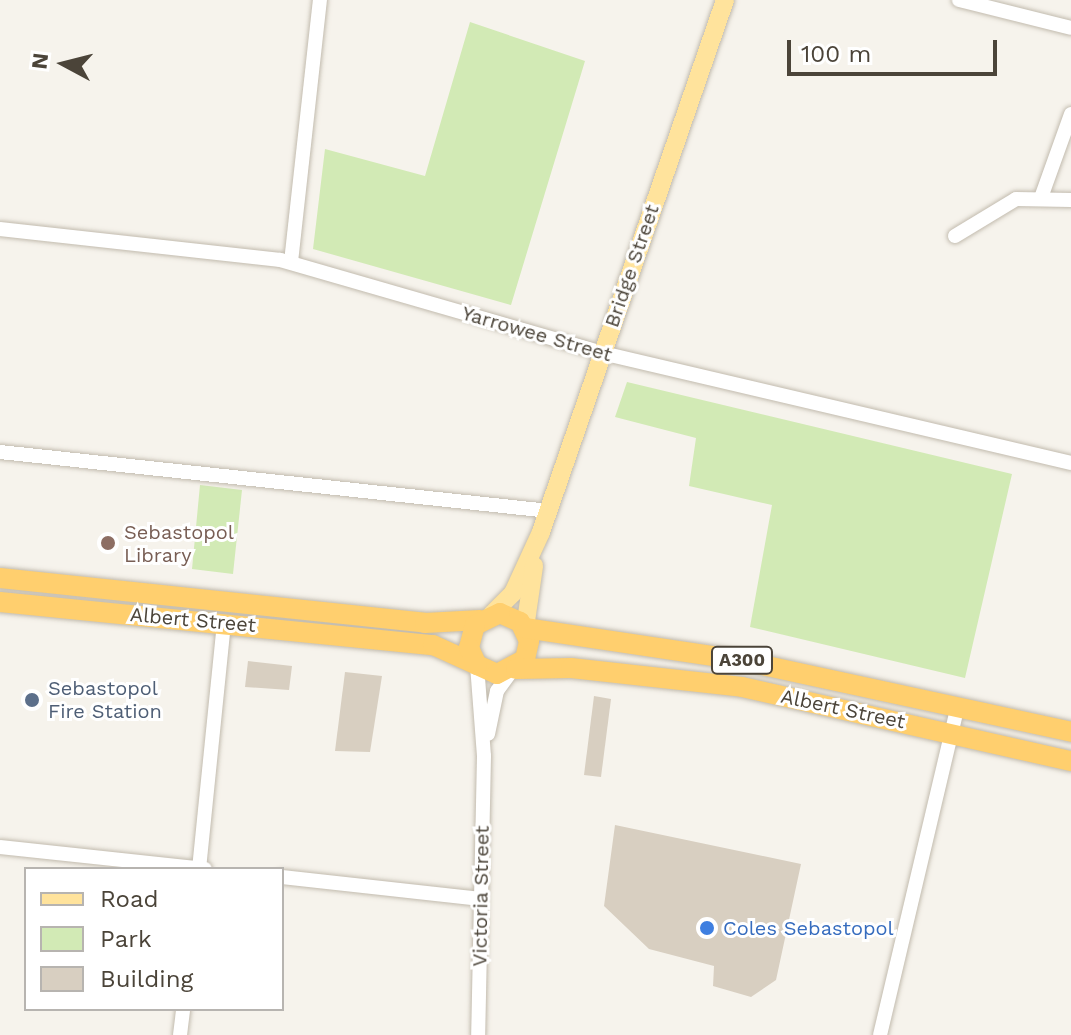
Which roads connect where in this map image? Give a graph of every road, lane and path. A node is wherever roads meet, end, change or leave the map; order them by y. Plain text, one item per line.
1 (320, 0) edge
2 (725, 0) edge
3 (959, 0) edge
4 (1071, 28) edge
5 (1071, 114) edge
6 (1042, 195) junction
7 (1071, 200) edge
8 (0, 229) edge
9 (955, 236) dead end
10 (291, 262) junction
11 (602, 353) junction
12 (0, 452) edge
13 (1071, 463) edge
14 (549, 511) junction
15 (541, 532) junction
16 (0, 578) edge
17 (0, 602) edge
18 (486, 617) junction
19 (224, 622) junction
20 (525, 628) junction
21 (477, 665) junction
22 (514, 670) junction
23 (958, 706) junction
24 (1071, 732) edge
25 (951, 733) junction
26 (484, 756) junction
27 (1071, 761) edge
28 (0, 847) edge
29 (183, 867) edge
30 (201, 867) edge
31 (284, 877) edge
32 (481, 899) junction
33 (183, 1011) edge
34 (180, 1035) edge
35 (478, 1035) edge
36 (880, 1035) edge

1 - 10 street
2 - 11 main road, Bridge Street
3 - 4 street
5 - 6 street
6 - 7 street
6 - 9 street
8 - 10 street, Yarrowee Street
10 - 11 street, Yarrowee Street
11 - 13 street, Yarrowee Street
11 - 14 main road, Bridge Street
12 - 14 street
14 - 15 main road, Bridge Street
15 - 18 main road
15 - 20 main road
16 - 18 highway, Albert Street
17 - 19 highway, Albert Street
18 - 20 highway
18 - 21 highway
19 - 21 highway, Albert Street
19 - 30 street
20 - 22 highway
20 - 23 highway, Albert Street / A300
21 - 22 highway
21 - 26 street, Victoria Street
22 - 25 highway, Albert Street / A300
22 - 26 street, Victoria Street
23 - 24 highway, Albert Street / A300
23 - 25 street
25 - 27 highway, Albert Street / A300
25 - 36 street
26 - 32 street, Victoria Street
28 - 29 street
31 - 32 street
32 - 35 street, Victoria Street
33 - 34 street

